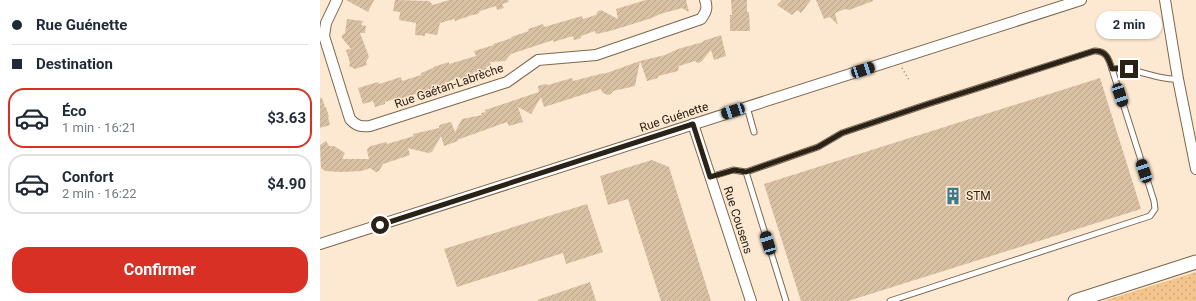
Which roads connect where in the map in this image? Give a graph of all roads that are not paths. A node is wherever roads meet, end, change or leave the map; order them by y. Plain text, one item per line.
1 (337, 0) edge
2 (705, 0) edge
3 (1081, 0) edge
4 (1165, 0) edge
5 (1112, 69) junction
6 (1178, 79) junction
7 (747, 107) junction
8 (693, 124) junction
9 (754, 132) dead end
10 (1196, 169) edge
11 (746, 172) junction
12 (710, 177) junction
13 (320, 244) edge
14 (1196, 262) edge
15 (751, 301) edge
16 (786, 301) edge
17 (890, 301) edge
18 (1075, 301) edge

1 - 2 street, Rue Gaétan-Labrèche
3 - 7 street, Rue Guénette
4 - 6 street
5 - 6 lane
5 - 11 lane
5 - 17 lane
6 - 10 street
7 - 8 street, Rue Guénette
7 - 9 lane
8 - 12 street, Rue Cousens
8 - 13 street, Rue Guénette
11 - 12 lane
11 - 16 lane
12 - 15 street, Rue Cousens
14 - 18 street

